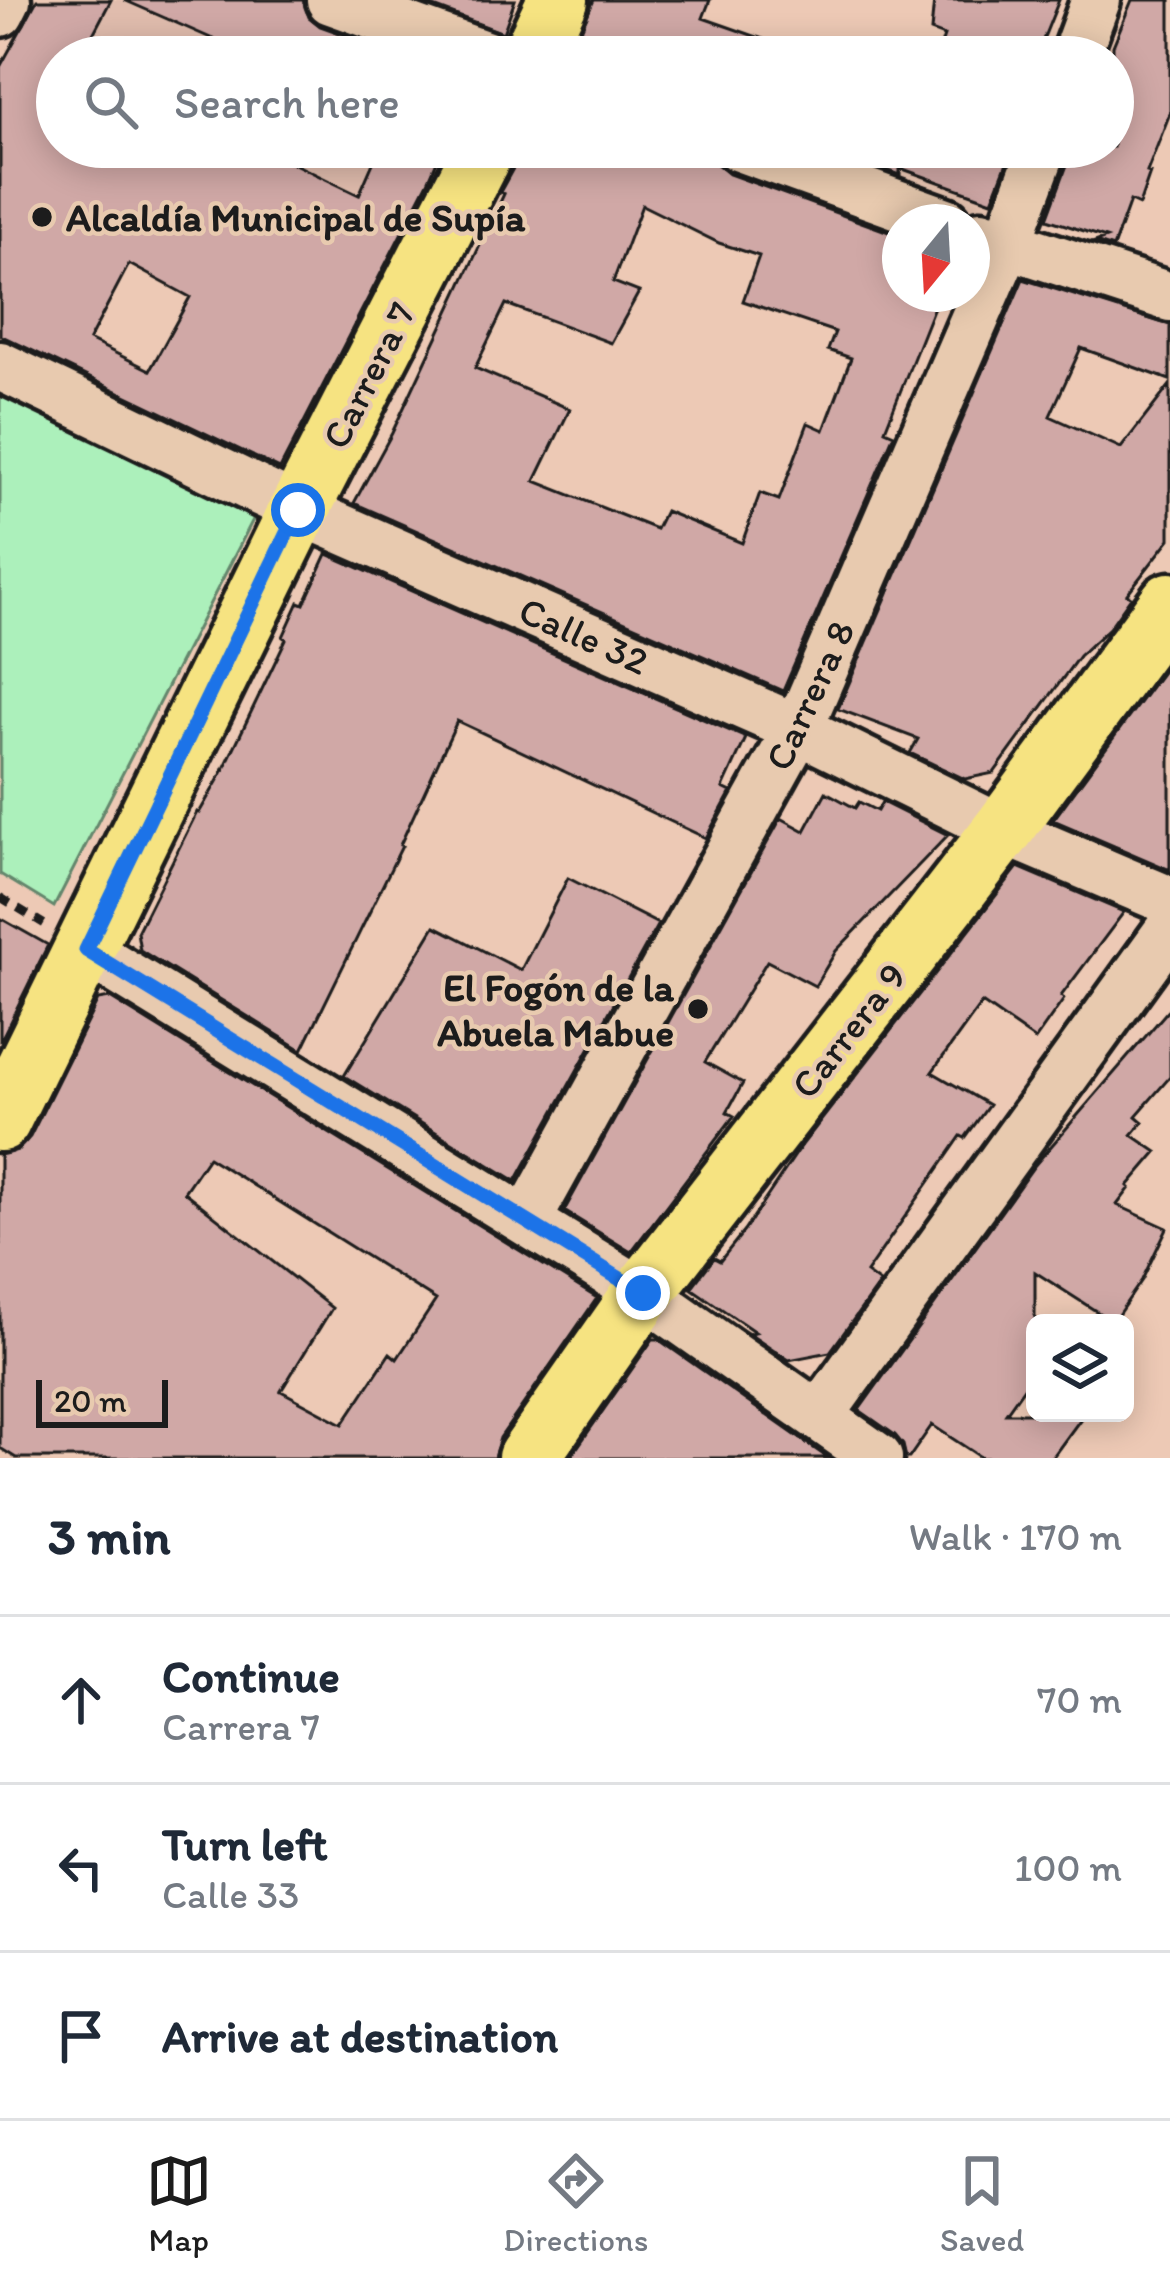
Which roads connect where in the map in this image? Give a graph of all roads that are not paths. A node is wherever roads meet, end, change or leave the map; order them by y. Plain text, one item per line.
1 (6, 0) edge
2 (331, 0) edge
3 (558, 0) edge
4 (1096, 0) edge
5 (0, 12) edge
6 (431, 36) edge
7 (541, 36) edge
8 (1083, 36) edge
9 (474, 168) edge
10 (797, 168) edge
11 (1031, 168) edge
12 (896, 204) edge
13 (990, 238) edge
14 (1170, 297) edge
15 (961, 312) edge
16 (0, 366) edge
17 (298, 510) junction
18 (1170, 603) edge
19 (798, 729) junction
20 (1003, 830) junction
21 (1170, 901) edge
22 (1170, 929) edge
23 (86, 950) junction
24 (0, 1121) edge
25 (527, 1220) junction
26 (643, 1293) junction
27 (818, 1416) junction
28 (528, 1458) edge
29 (878, 1458) edge

1 - 5 street
2 - 6 street
3 - 7 main road
4 - 8 street
9 - 17 main road, Carrera 7
10 - 12 street
11 - 13 street, Carrera 8
13 - 14 street
15 - 19 street, Carrera 8
16 - 17 street, Calle 32
17 - 19 street, Calle 32
17 - 23 main road, Carrera 7
18 - 20 main road, Carrera 9
19 - 20 street, Calle 32
19 - 25 street, Carrera 8
20 - 21 street, Calle 32
20 - 26 main road, Carrera 9
22 - 27 street
23 - 24 main road, Carrera 7
23 - 25 street
25 - 26 street
26 - 27 street
26 - 28 main road, Carrera 9
27 - 29 street

